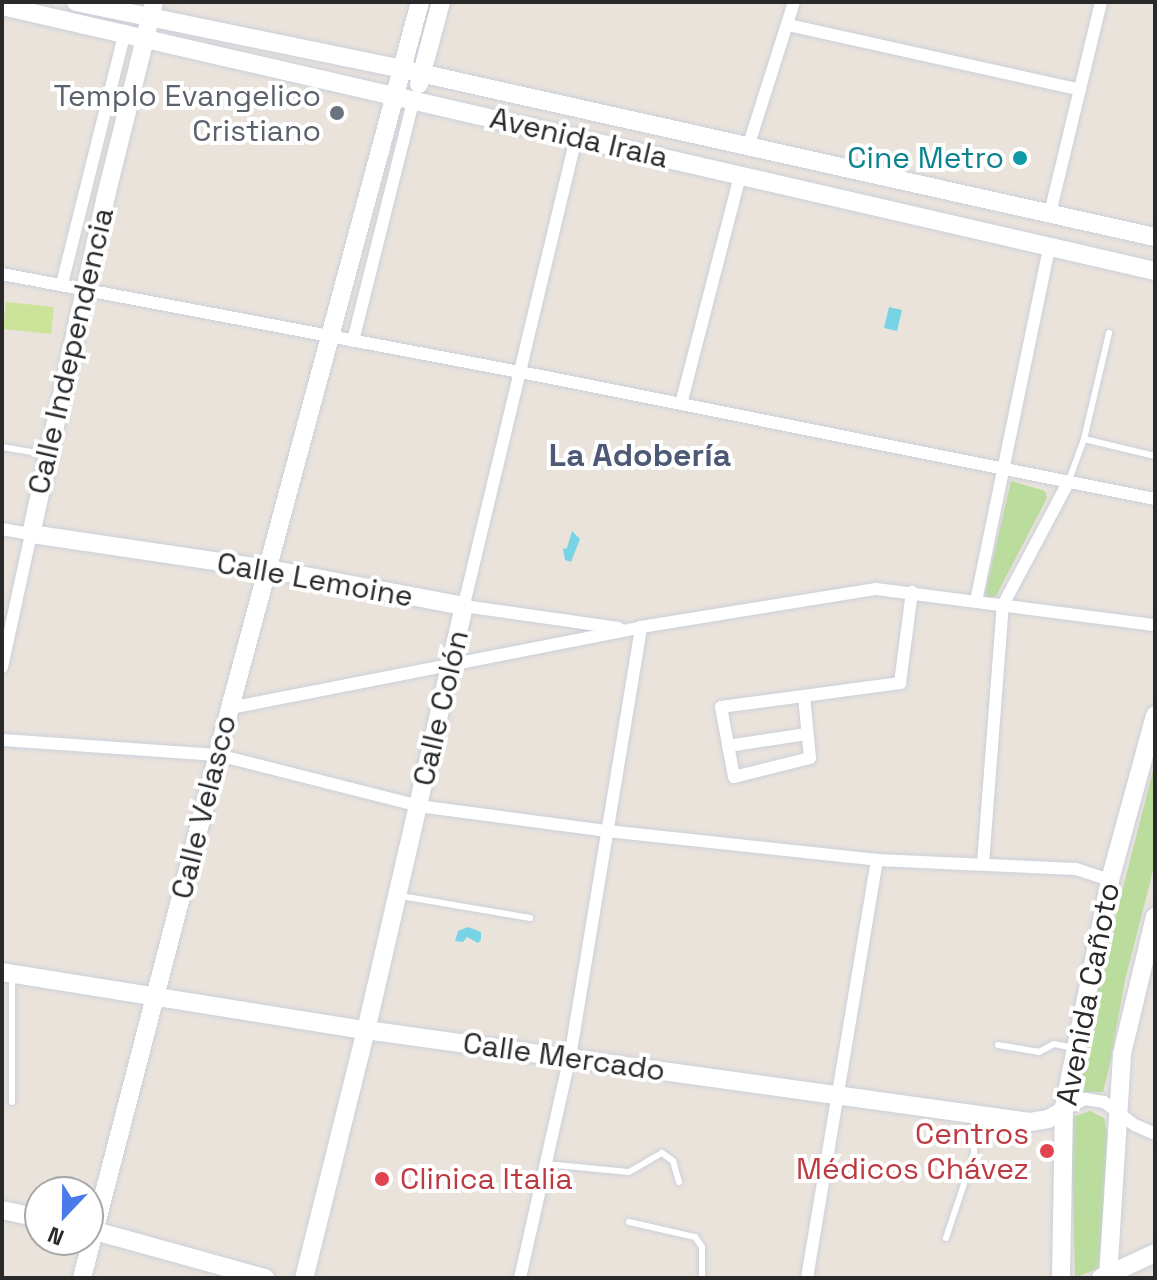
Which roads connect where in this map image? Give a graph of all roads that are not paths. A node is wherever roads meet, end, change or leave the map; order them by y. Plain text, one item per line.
1 (76, 2) edge
2 (420, 2) edge
3 (441, 2) edge
4 (794, 2) edge
5 (1101, 2) edge
6 (2, 6) edge
7 (128, 16) edge
8 (150, 19) edge
9 (788, 25) junction
10 (402, 69) junction
11 (422, 74) junction
12 (1080, 90) junction
13 (395, 94) junction
14 (414, 98) junction
15 (576, 138) junction
16 (748, 147) junction
17 (740, 176) junction
18 (1050, 213) junction
19 (1155, 237) edge
20 (1049, 249) junction
21 (1155, 271) edge
22 (2, 274) edge
23 (62, 284) junction
24 (84, 290) junction
25 (1109, 333) dead end
26 (331, 337) junction
27 (353, 341) junction
28 (520, 371) junction
29 (681, 404) junction
30 (1084, 439) junction
31 (2, 447) edge
32 (48, 454) junction
33 (1155, 456) edge
34 (1004, 469) junction
35 (1068, 483) junction
36 (1155, 499) edge
37 (2, 529) edge
38 (31, 534) junction
39 (268, 569) junction
40 (912, 592) junction
41 (976, 601) junction
42 (1003, 605) junction
43 (464, 606) junction
44 (1155, 625) edge
45 (635, 628) junction
46 (2, 667) edge
47 (450, 667) junction
48 (804, 696) junction
49 (230, 708) junction
50 (1155, 715) edge
51 (806, 734) junction
52 (2, 740) edge
53 (728, 746) junction
54 (218, 755) junction
55 (419, 806) junction
56 (607, 831) junction
57 (877, 860) junction
58 (983, 863) junction
59 (1110, 880) junction
60 (398, 895) junction
61 (1155, 917) edge
62 (530, 918) dead end
63 (7, 973) edge
64 (156, 997) junction
65 (366, 1030) junction
66 (998, 1045) dead end
67 (1075, 1048) junction
68 (570, 1057) junction
69 (839, 1096) junction
70 (12, 1102) dead end
71 (1064, 1110) junction
72 (974, 1114) junction
73 (1119, 1114) junction
74 (1155, 1134) edge
75 (546, 1164) junction
76 (679, 1182) dead end
77 (104, 1186) edge
78 (2, 1210) edge
79 (24, 1215) edge
80 (629, 1222) dead end
81 (104, 1233) edge
82 (946, 1238) dead end
83 (1155, 1253) edge
84 (87, 1256) edge
85 (1105, 1277) edge
86 (82, 1278) edge
87 (265, 1278) edge
88 (304, 1278) edge
89 (520, 1278) edge
90 (702, 1278) edge
91 (807, 1278) edge
92 (1061, 1278) edge

1 - 7 street, Avenida Irala
2 - 10 street, Calle Velasco
3 - 11 street
4 - 9 street
5 - 12 street
6 - 7 street, Avenida Irala
7 - 8 street, Avenida Irala
7 - 23 street, Calle Independencia
8 - 10 street, Avenida Irala
8 - 13 street, Avenida Irala
8 - 24 street, Calle Independencia
9 - 12 street
9 - 16 street
10 - 11 street, Avenida Irala
10 - 13 street, Calle Velasco
11 - 14 street
11 - 16 street, Avenida Irala
12 - 18 street
13 - 14 street, Avenida Irala
13 - 26 street, Calle Velasco
14 - 15 street, Avenida Irala
14 - 27 street
15 - 17 street, Avenida Irala
15 - 28 street, Calle Colón
16 - 18 street, Avenida Irala
17 - 20 street, Avenida Irala
17 - 29 street
18 - 19 street, Avenida Irala
20 - 21 street, Avenida Irala
20 - 34 street
22 - 23 street
23 - 24 street
24 - 26 street
24 - 32 street, Calle Independencia
25 - 30 lane
26 - 27 street
26 - 39 street, Calle Velasco
27 - 28 street
28 - 29 street
28 - 43 street, Calle Colón
29 - 34 street
30 - 33 lane
30 - 35 lane
31 - 32 lane
32 - 38 street, Calle Independencia
34 - 35 street
34 - 41 street
35 - 36 street
35 - 42 street
37 - 38 street, Calle Lemoine
38 - 39 street, Calle Lemoine
38 - 46 street, Calle Independencia
39 - 43 street, Calle Lemoine
39 - 49 street, Calle Velasco
40 - 41 street
40 - 45 street
40 - 48 street
41 - 42 street
42 - 44 street
42 - 58 street
43 - 45 street, Calle Lemoine
43 - 47 street, Calle Colón
45 - 47 street
45 - 56 street
47 - 49 street
47 - 55 street, Calle Colón
48 - 51 street
48 - 53 street
49 - 54 street, Calle Velasco
50 - 59 street, Avenida Cañoto
51 - 53 street
51 - 53 street
52 - 54 street
54 - 55 street
54 - 64 street, Calle Velasco
55 - 56 street
55 - 60 street, Calle Colón
56 - 57 street
56 - 68 street
57 - 58 street
57 - 69 street
58 - 59 street
59 - 67 street, Avenida Cañoto
60 - 62 lane
60 - 65 street, Calle Colón
61 - 73 street, Avenida Cañoto
63 - 64 street, Calle Mercado
63 - 70 lane
64 - 65 street, Calle Mercado
64 - 77 street, Calle Velasco
65 - 68 street, Calle Mercado
65 - 88 street, Calle Colón
66 - 67 lane
67 - 71 street, Avenida Cañoto
68 - 69 street, Calle Mercado
68 - 75 street
69 - 72 street, Calle Mercado
69 - 91 street
71 - 72 street, Calle Mercado
71 - 73 street, Calle Mercado
71 - 92 street, Avenida Cañoto
72 - 82 lane
73 - 74 street
73 - 85 street, Avenida Cañoto
75 - 76 lane
75 - 89 street
78 - 79 street
80 - 90 lane
81 - 87 street
83 - 85 street
84 - 86 street, Calle Velasco

